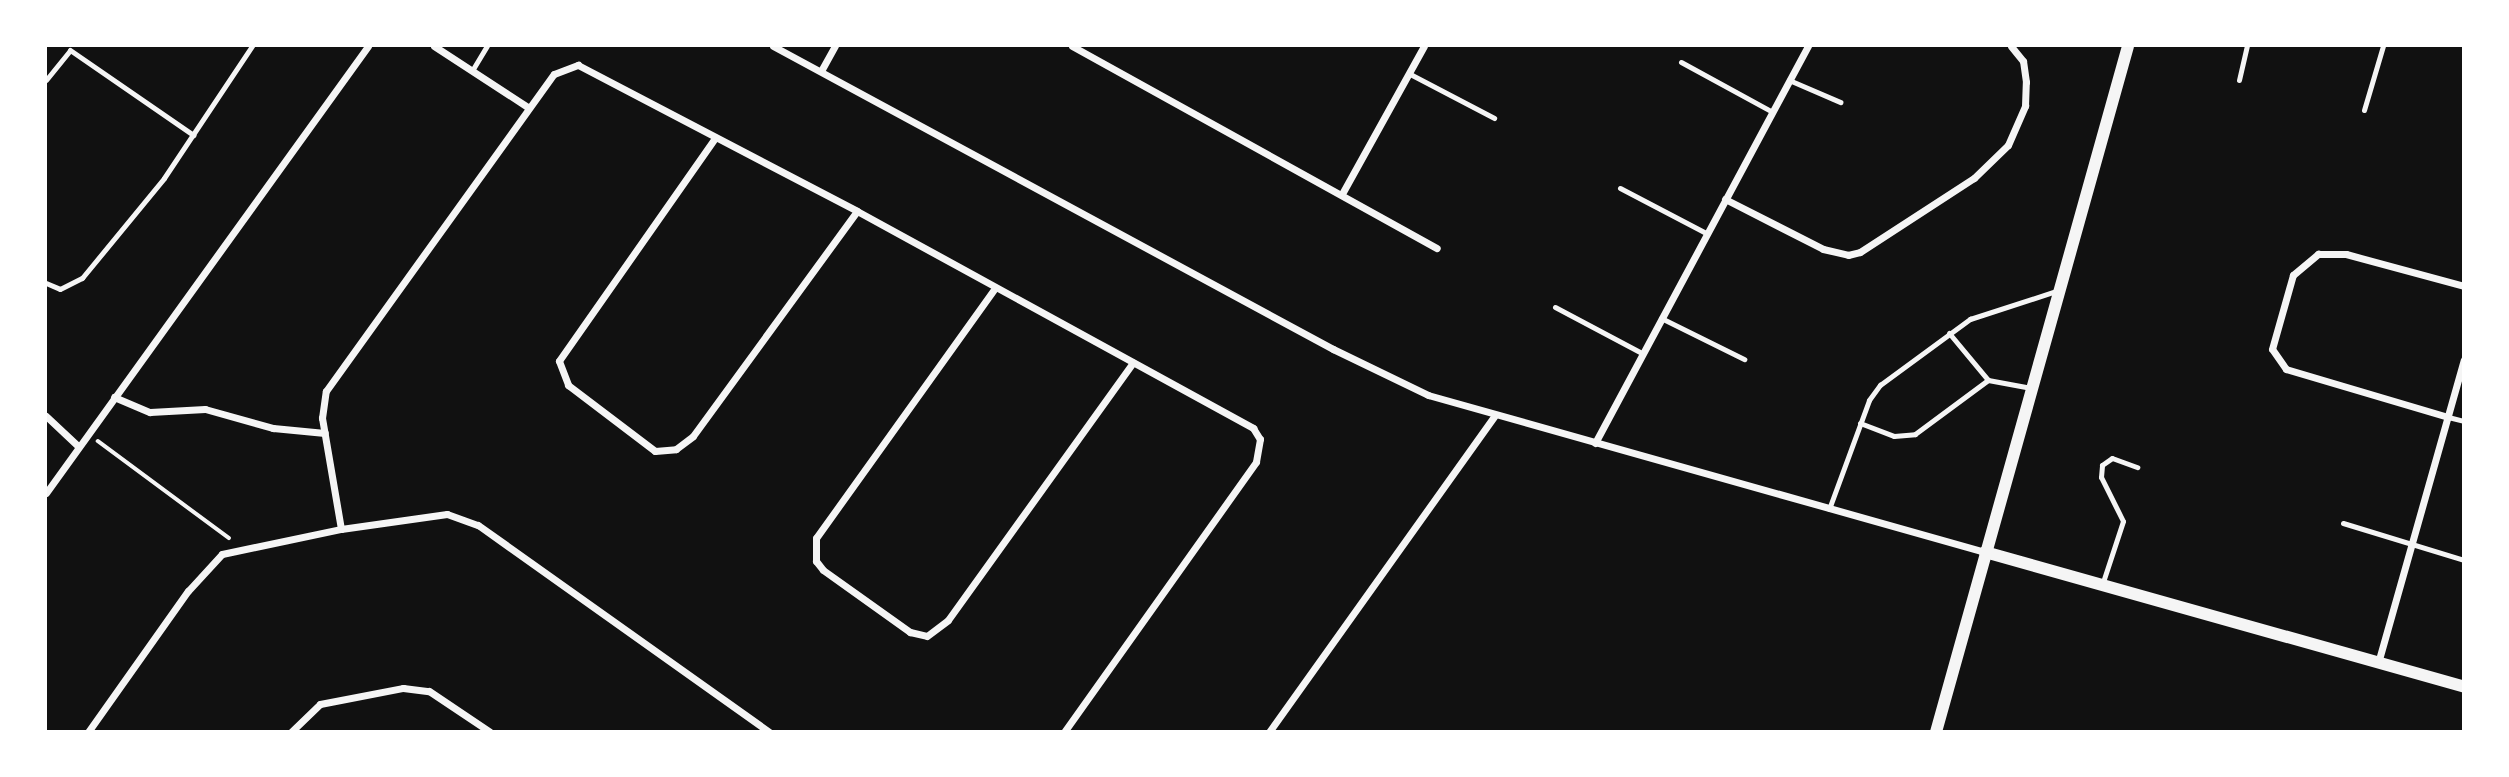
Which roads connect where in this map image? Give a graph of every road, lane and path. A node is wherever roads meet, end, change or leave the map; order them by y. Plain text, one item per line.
1 (252, 46) edge
2 (368, 46) edge
3 (434, 46) edge
4 (487, 46) edge
5 (773, 46) edge
6 (835, 46) edge
7 (1072, 46) edge
8 (1424, 46) edge
9 (1808, 46) edge
10 (2011, 46) edge
11 (2128, 46) edge
12 (2247, 46) edge
13 (2383, 46) edge
14 (73, 48) edge
15 (1681, 62) dead end
16 (473, 69) junction
17 (821, 71) junction
18 (1410, 74) junction
19 (46, 80) edge
20 (1790, 80) junction
21 (2239, 80) dead end
22 (1840, 102) dead end
23 (528, 108) junction
24 (2364, 110) dead end
25 (1771, 111) junction
26 (1494, 118) dead end
27 (193, 135) junction
28 (715, 138) junction
29 (1620, 188) dead end
30 (1343, 192) junction
31 (1725, 199) junction
32 (858, 211) junction
33 (1706, 233) junction
34 (1437, 248) dead end
35 (46, 283) edge
36 (2463, 286) edge
37 (995, 288) junction
38 (2059, 290) junction
39 (1555, 307) dead end
40 (1661, 318) junction
41 (1949, 333) junction
42 (1640, 352) junction
43 (1744, 359) dead end
44 (2463, 360) edge
45 (1133, 363) junction
46 (1988, 380) junction
47 (2031, 388) junction
48 (114, 397) junction
49 (46, 416) edge
50 (1494, 416) junction
51 (2448, 417) junction
52 (2463, 421) edge
53 (1860, 423) junction
54 (88, 433) junction
55 (325, 433) junction
56 (1595, 443) junction
57 (78, 446) junction
58 (2137, 467) dead end
59 (46, 493) edge
60 (1829, 509) junction
61 (2343, 523) dead end
62 (341, 529) junction
63 (2411, 544) junction
64 (242, 548) junction
65 (1985, 552) junction
66 (2463, 560) edge
67 (2102, 585) junction
68 (2378, 664) junction
69 (2463, 688) edge
70 (486, 730) edge
71 (88, 732) edge
72 (291, 732) edge
73 (769, 732) edge
74 (1064, 732) edge
75 (1269, 732) edge
76 (1936, 732) edge

1 - 27 lane
2 - 48 street
3 - 16 street
4 - 16 lane
5 - 17 street
6 - 17 street
7 - 30 street
8 - 18 street
9 - 20 street
10 - 31 street
11 - 38 street
12 - 21 lane
13 - 24 lane
14 - 19 lane
14 - 27 lane
15 - 25 lane
16 - 23 street
17 - 50 street
18 - 26 lane
18 - 30 street
20 - 22 lane
20 - 25 street
23 - 28 street
23 - 55 street
25 - 31 street
27 - 35 lane
28 - 32 street
28 - 32 street
29 - 33 lane
30 - 34 street
31 - 33 street
32 - 37 street
33 - 40 street
36 - 51 street
37 - 45 street
37 - 45 street
38 - 41 lane
38 - 47 street
39 - 42 lane
40 - 42 street
40 - 43 lane
41 - 46 lane
41 - 53 lane
42 - 56 street
44 - 51 street
45 - 74 street
46 - 47 lane
46 - 53 lane
47 - 65 street
48 - 54 street
48 - 55 street
49 - 57 street
50 - 56 street
50 - 75 street
51 - 52 lane
51 - 63 street
53 - 60 lane
54 - 57 street
54 - 64 path
55 - 62 street
56 - 60 street
57 - 59 street
58 - 67 lane
60 - 65 street
61 - 63 lane
62 - 64 street
62 - 73 street
63 - 66 lane
63 - 68 street
64 - 71 street
65 - 67 street
65 - 76 street
67 - 68 street
68 - 69 street
70 - 72 street

